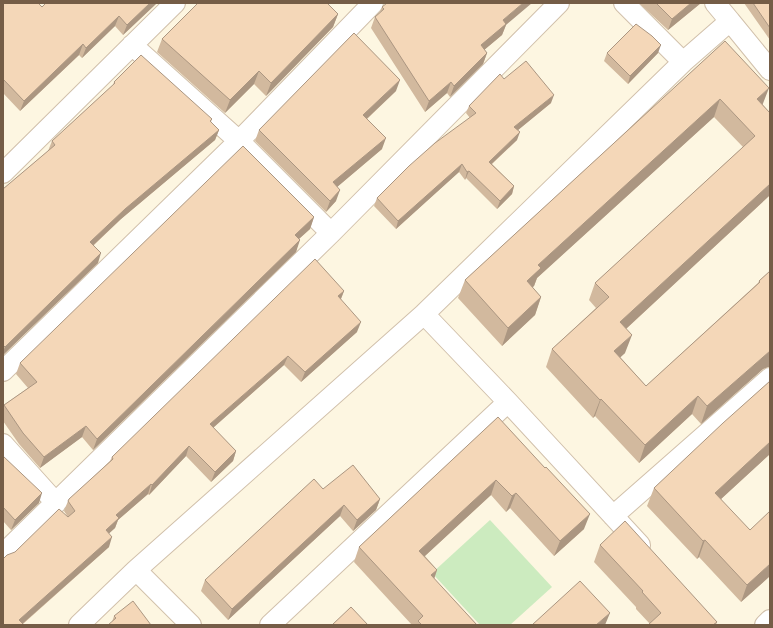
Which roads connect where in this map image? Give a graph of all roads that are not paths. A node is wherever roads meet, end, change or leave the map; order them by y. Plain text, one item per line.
1 (175, 3) edge
2 (374, 3) edge
3 (559, 3) edge
4 (624, 3) edge
5 (715, 3) edge
6 (730, 21) junction
7 (132, 45) junction
8 (683, 62) junction
9 (770, 70) edge
10 (239, 141) junction
11 (3, 173) edge
12 (331, 233) junction
13 (424, 314) junction
14 (3, 371) edge
15 (770, 378) edge
16 (508, 402) junction
17 (3, 444) edge
18 (56, 503) junction
19 (613, 516) junction
20 (3, 554) edge
21 (651, 556) edge
22 (136, 570) junction
23 (770, 620) edge
24 (79, 625) edge
25 (191, 625) edge
26 (270, 625) edge
27 (765, 625) edge

1 - 7 street
2 - 10 street
3 - 12 street
4 - 8 street
5 - 6 street
6 - 8 street
6 - 9 street
7 - 10 street
7 - 11 street
8 - 13 street
10 - 12 street
10 - 14 street
12 - 18 street
13 - 16 street
13 - 22 street
15 - 19 street
16 - 19 street
16 - 26 street
17 - 18 street
18 - 20 street
19 - 21 street
22 - 24 street
22 - 25 street
23 - 27 street

